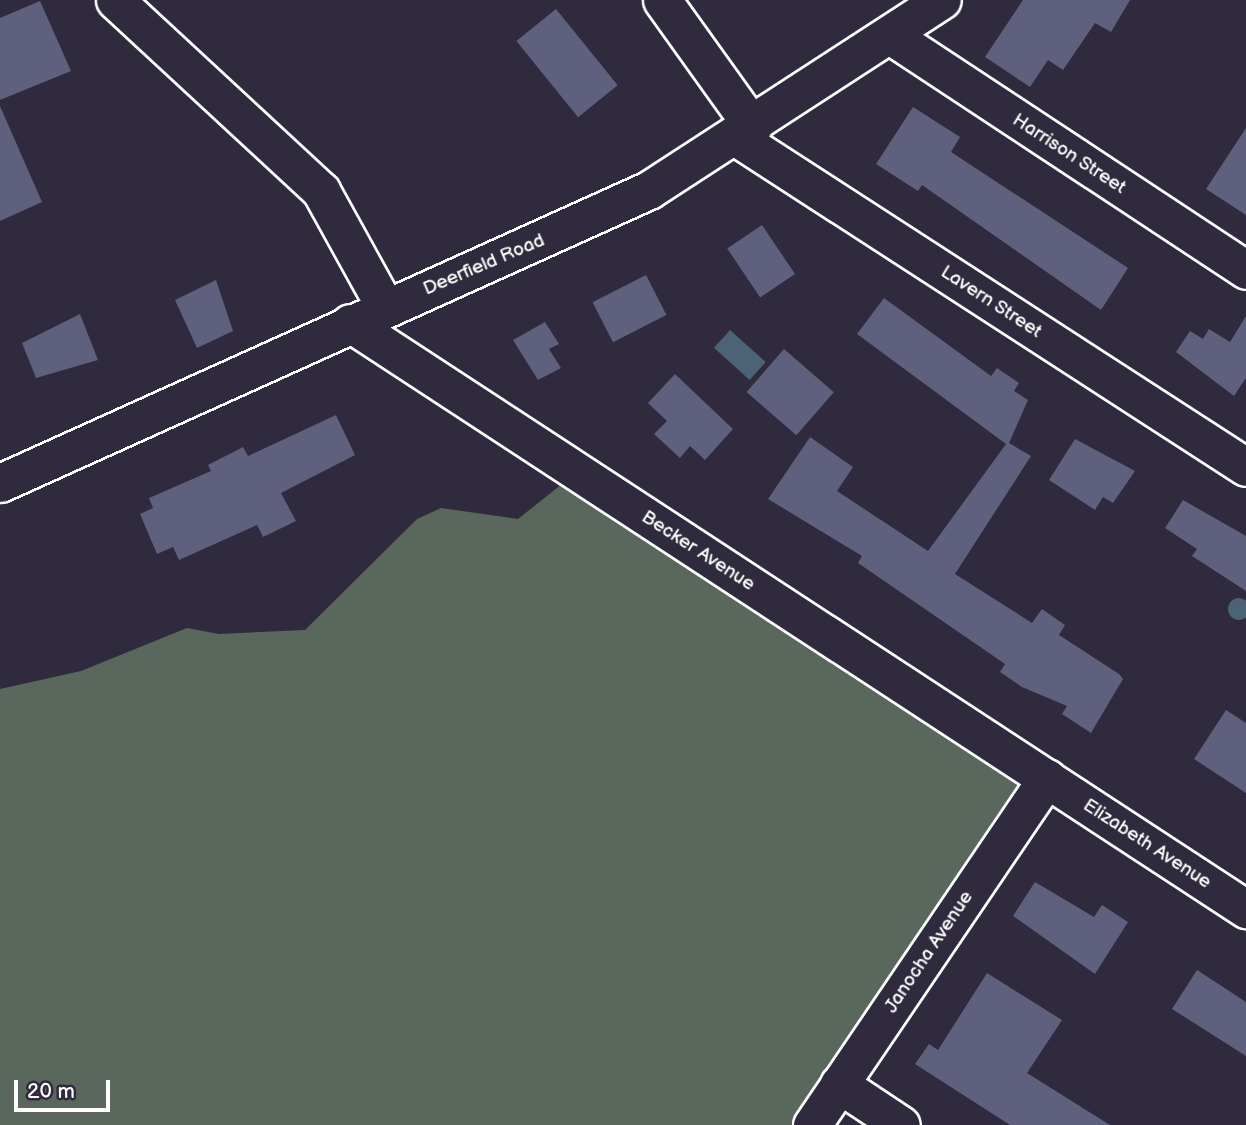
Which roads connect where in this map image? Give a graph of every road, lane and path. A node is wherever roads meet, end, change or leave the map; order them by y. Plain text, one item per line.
1 (115, 0) edge
2 (662, 0) edge
3 (942, 0) edge
4 (892, 37) junction
5 (745, 132) junction
6 (1246, 270) edge
7 (385, 307) junction
8 (350, 323) junction
9 (1246, 467) edge
10 (0, 483) edge
11 (1047, 778) junction
12 (1246, 909) edge
13 (839, 1084) junction
14 (812, 1125) edge
15 (901, 1125) edge

1 - 7 street
2 - 5 street
3 - 4 street, Deerfield Road
4 - 5 street, Deerfield Road
4 - 6 street, Harrison Street
5 - 7 street, Deerfield Road
5 - 9 street, Lavern Street
7 - 8 street, Deerfield Road
8 - 10 street, Deerfield Road
8 - 11 street, Becker Avenue
11 - 12 street, Elizabeth Avenue
11 - 13 street, Janocha Avenue
13 - 14 street, Janocha Avenue
13 - 15 street

